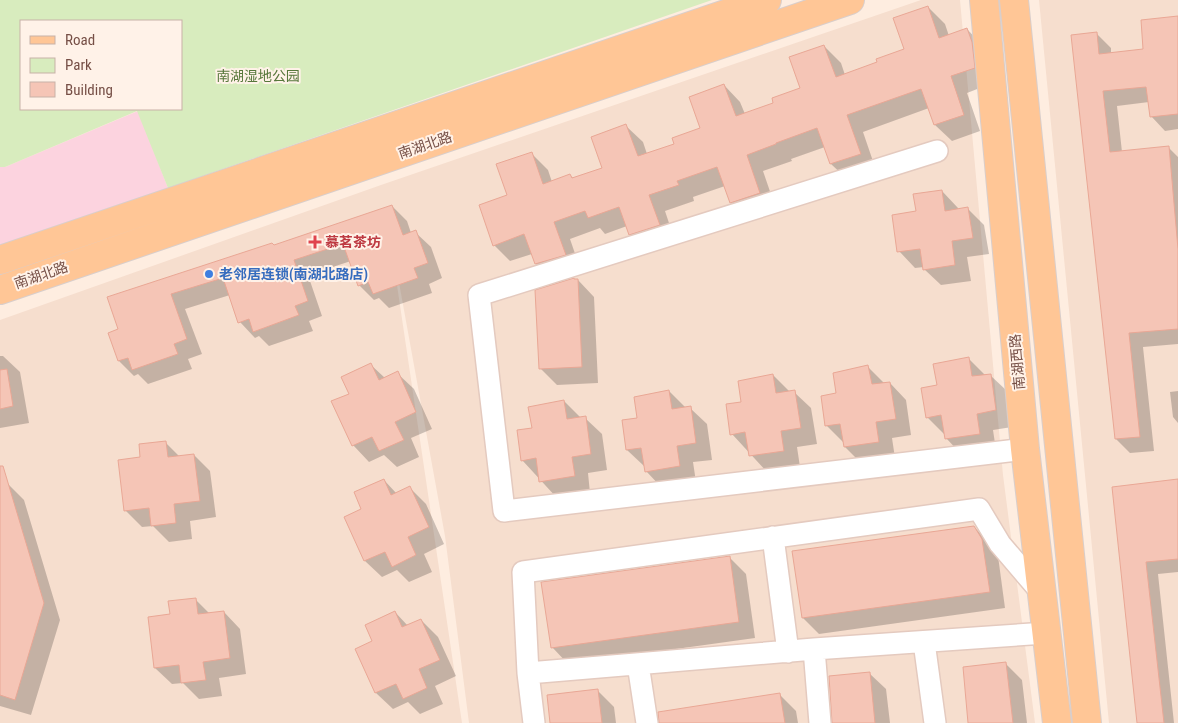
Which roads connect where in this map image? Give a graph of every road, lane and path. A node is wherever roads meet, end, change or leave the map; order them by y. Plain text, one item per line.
1 (767, 0) edge
2 (850, 0) edge
3 (984, 0) edge
4 (1014, 0) edge
5 (937, 151) dead end
6 (0, 260) edge
7 (0, 290) edge
8 (1025, 449) junction
9 (773, 538) junction
10 (1041, 592) junction
11 (1046, 633) junction
12 (924, 642) junction
13 (814, 650) junction
14 (788, 652) junction
15 (638, 664) junction
16 (528, 673) junction
17 (534, 723) edge
18 (647, 723) edge
19 (820, 723) edge
20 (935, 723) edge
21 (1057, 723) edge
22 (1087, 723) edge

1 - 6 main road, 南湖北路
2 - 7 main road, 南湖北路
3 - 8 main road, 南湖西路
4 - 22 main road
5 - 8 street
8 - 10 main road, 南湖西路
9 - 10 street
9 - 14 street
9 - 16 street
10 - 11 main road, 南湖西路
11 - 12 street
11 - 21 main road, 南湖西路
12 - 13 street
12 - 20 street
13 - 14 street
13 - 19 street
14 - 15 street
15 - 16 street
15 - 18 street
16 - 17 street

